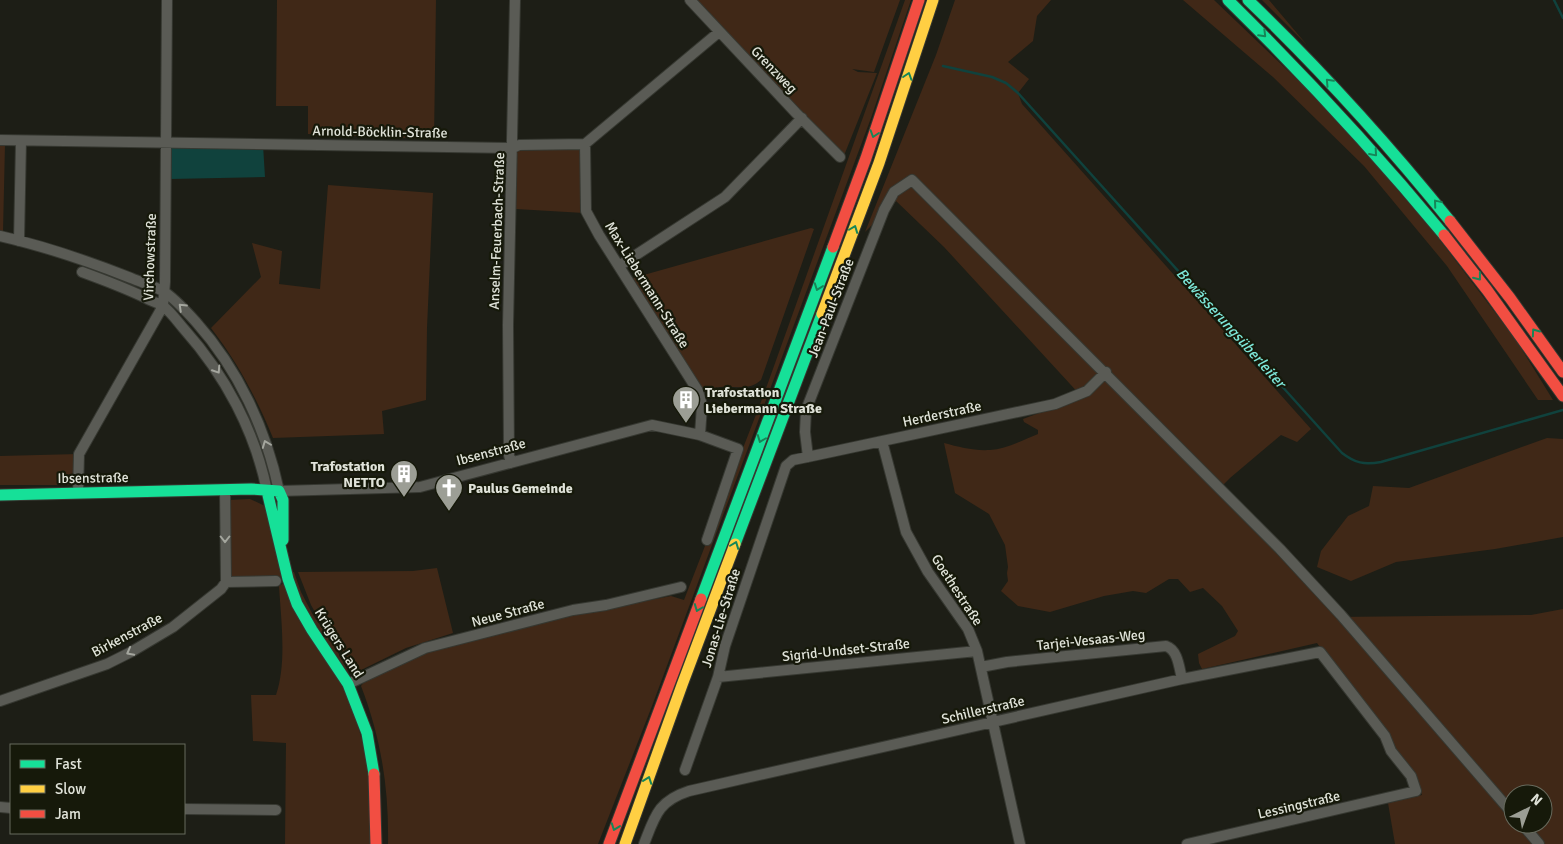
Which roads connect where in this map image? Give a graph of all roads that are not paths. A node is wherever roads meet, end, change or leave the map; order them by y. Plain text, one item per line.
1 (167, 0) edge
2 (515, 0) edge
3 (690, 0) edge
4 (919, 0) edge
5 (933, 0) edge
6 (1228, 0) edge
7 (1248, 0) edge
8 (719, 32) junction
9 (802, 118) junction
10 (0, 140) edge
11 (21, 141) junction
12 (165, 144) junction
13 (585, 144) junction
14 (513, 148) junction
15 (840, 157) dead end
16 (0, 236) edge
17 (15, 240) junction
18 (0, 242) edge
19 (619, 266) junction
20 (82, 272) dead end
21 (165, 292) junction
22 (163, 306) junction
23 (1106, 372) junction
24 (1563, 372) edge
25 (1563, 395) edge
26 (700, 435) junction
27 (882, 441) junction
28 (808, 458) junction
29 (511, 463) junction
30 (782, 474) joint
31 (225, 490) junction
32 (267, 491) junction
33 (280, 491) junction
34 (78, 493) junction
35 (0, 495) edge
36 (707, 540) dead end
37 (281, 548) junction
38 (276, 581) dead end
39 (226, 582) junction
40 (682, 587) dead end
41 (977, 651) junction
42 (981, 668) junction
43 (718, 677) junction
44 (1182, 679) junction
45 (348, 684) junction
46 (0, 701) edge
47 (992, 722) junction
48 (685, 770) dead end
49 (1416, 791) joint
50 (1503, 802) edge
51 (185, 809) edge
52 (276, 810) dead end
53 (1530, 834) edge
54 (376, 844) edge
55 (609, 844) edge
56 (625, 844) edge
57 (644, 844) edge
58 (1020, 844) edge
59 (1187, 844) edge
60 (1539, 844) edge

1 - 12 street, Virchowstraße
2 - 14 street, Anselm-Feuerbach-Straße
3 - 8 street, Grenzweg
4 -> 55 main road
56 -> 5 main road
6 -> 25 main road
24 -> 7 main road
8 - 9 street, Grenzweg
8 - 13 street
9 - 15 street, Grenzweg
9 - 19 street
10 - 11 street, Arnold-Böcklin-Straße
11 - 12 street, Arnold-Böcklin-Straße
11 - 17 street
12 - 14 street, Arnold-Böcklin-Straße
12 - 21 street, Virchowstraße
13 - 14 street, Arnold-Böcklin-Straße
13 - 19 street, Max-Liebermann-Straße
14 - 29 street, Anselm-Feuerbach-Straße
16 - 17 street
17 - 18 street
17 - 21 street
19 - 26 street, Max-Liebermann-Straße
20 - 22 street
21 - 22 street, Virchowstraße
33 -> 21 street
22 -> 32 street
22 - 34 street, Virchowstraße
23 - 27 street, Herderstraße
23 - 28 street, Jean-Paul-Straße
23 - 50 street
26 - 29 street, Ibsenstraße
26 - 36 street, Ibsenstraße
27 - 28 street, Herderstraße
27 - 41 street, Goethestraße
28 - 30 street, Herderstraße
29 - 33 street, Ibsenstraße
30 - 43 street, Jonas-Lie-Straße
31 - 32 main road, Ibsenstraße
31 - 34 main road, Ibsenstraße
31 -> 39 street
32 - 33 main road, Ibsenstraße
32 - 37 main road, Krügers Land
33 - 37 main road, Krügers Land
34 - 35 main road, Ibsenstraße
37 - 45 main road, Krügers Land
38 - 39 street
39 -> 46 street, Birkenstraße
40 - 45 street, Neue Straße
41 - 42 street, Goethestraße
41 - 43 street, Sigrid-Undset-Straße
42 - 44 street, Tarjei-Vesaas-Weg
42 - 47 street, Goethestraße
43 - 48 street, Jonas-Lie-Straße
44 - 47 street, Schillerstraße
44 - 49 street, Schillerstraße
45 - 54 main road, Krügers Land
47 - 57 street, Schillerstraße
47 - 58 street, Goethestraße
49 - 59 street, Lessingstraße
51 - 52 street
53 - 60 street

